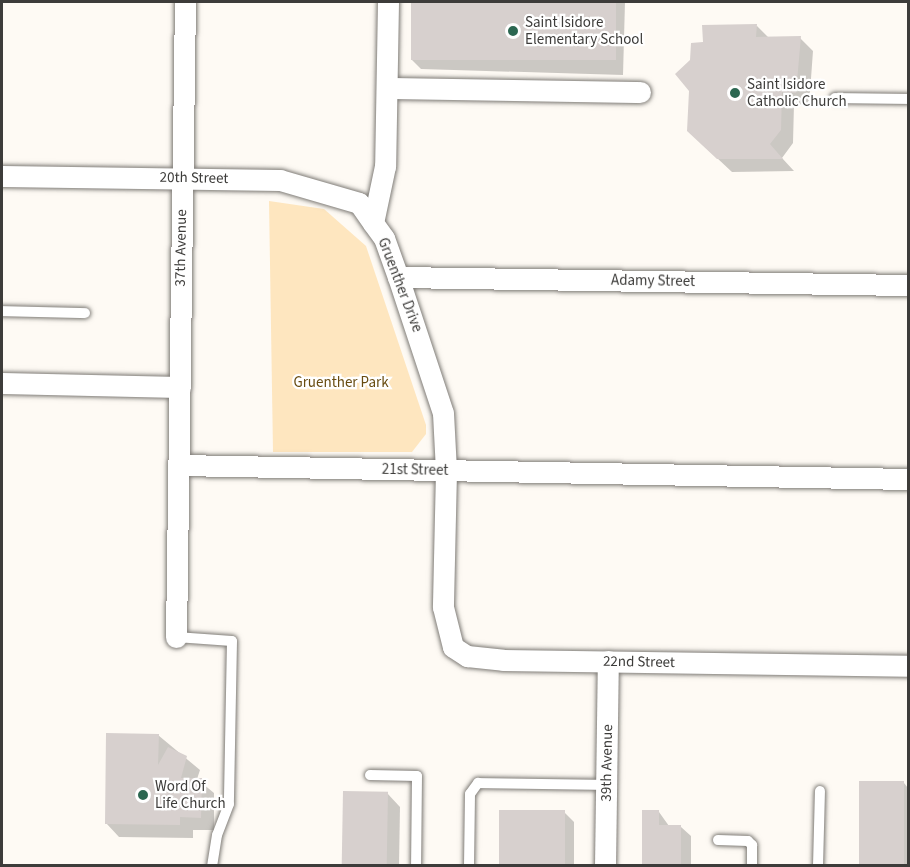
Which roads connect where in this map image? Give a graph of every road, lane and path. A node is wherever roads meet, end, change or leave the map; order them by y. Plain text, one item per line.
1 (185, 2) edge
2 (388, 2) edge
3 (387, 88) junction
4 (640, 92) dead end
5 (835, 98) dead end
6 (909, 99) edge
7 (2, 176) edge
8 (182, 178) junction
9 (373, 223) junction
10 (398, 277) junction
11 (909, 285) edge
12 (2, 311) edge
13 (85, 314) dead end
14 (2, 383) edge
15 (180, 387) junction
16 (179, 465) junction
17 (446, 471) junction
18 (909, 479) edge
19 (444, 569) joint
20 (176, 637) joint
21 (608, 661) junction
22 (909, 666) edge
23 (370, 775) dead end
24 (606, 785) junction
25 (820, 791) dead end
26 (718, 840) dead end
27 (212, 866) edge
28 (416, 866) edge
29 (469, 866) edge
30 (605, 866) edge
31 (752, 866) edge
32 (818, 866) edge

1 - 8 street, 37th Avenue
2 - 3 street, Gruenther Drive
3 - 4 street
3 - 9 street, Gruenther Drive
5 - 6 lane
7 - 8 street, 20th Street
8 - 9 street, 20th Street
8 - 15 street, 37th Avenue
9 - 10 street, Gruenther Drive
10 - 11 street, Adamy Street
10 - 17 street, Gruenther Drive
12 - 13 lane
14 - 15 street
15 - 16 street
16 - 17 street, 21st Street
16 - 20 street
17 - 18 street, 21st Street
17 - 19 street, Gruenther Drive
19 - 21 street, 22nd Street
20 - 27 lane
21 - 22 street, 22nd Street
21 - 24 street, 39th Avenue
23 - 28 lane
24 - 29 lane
24 - 30 street, 39th Avenue
25 - 32 lane
26 - 31 lane

